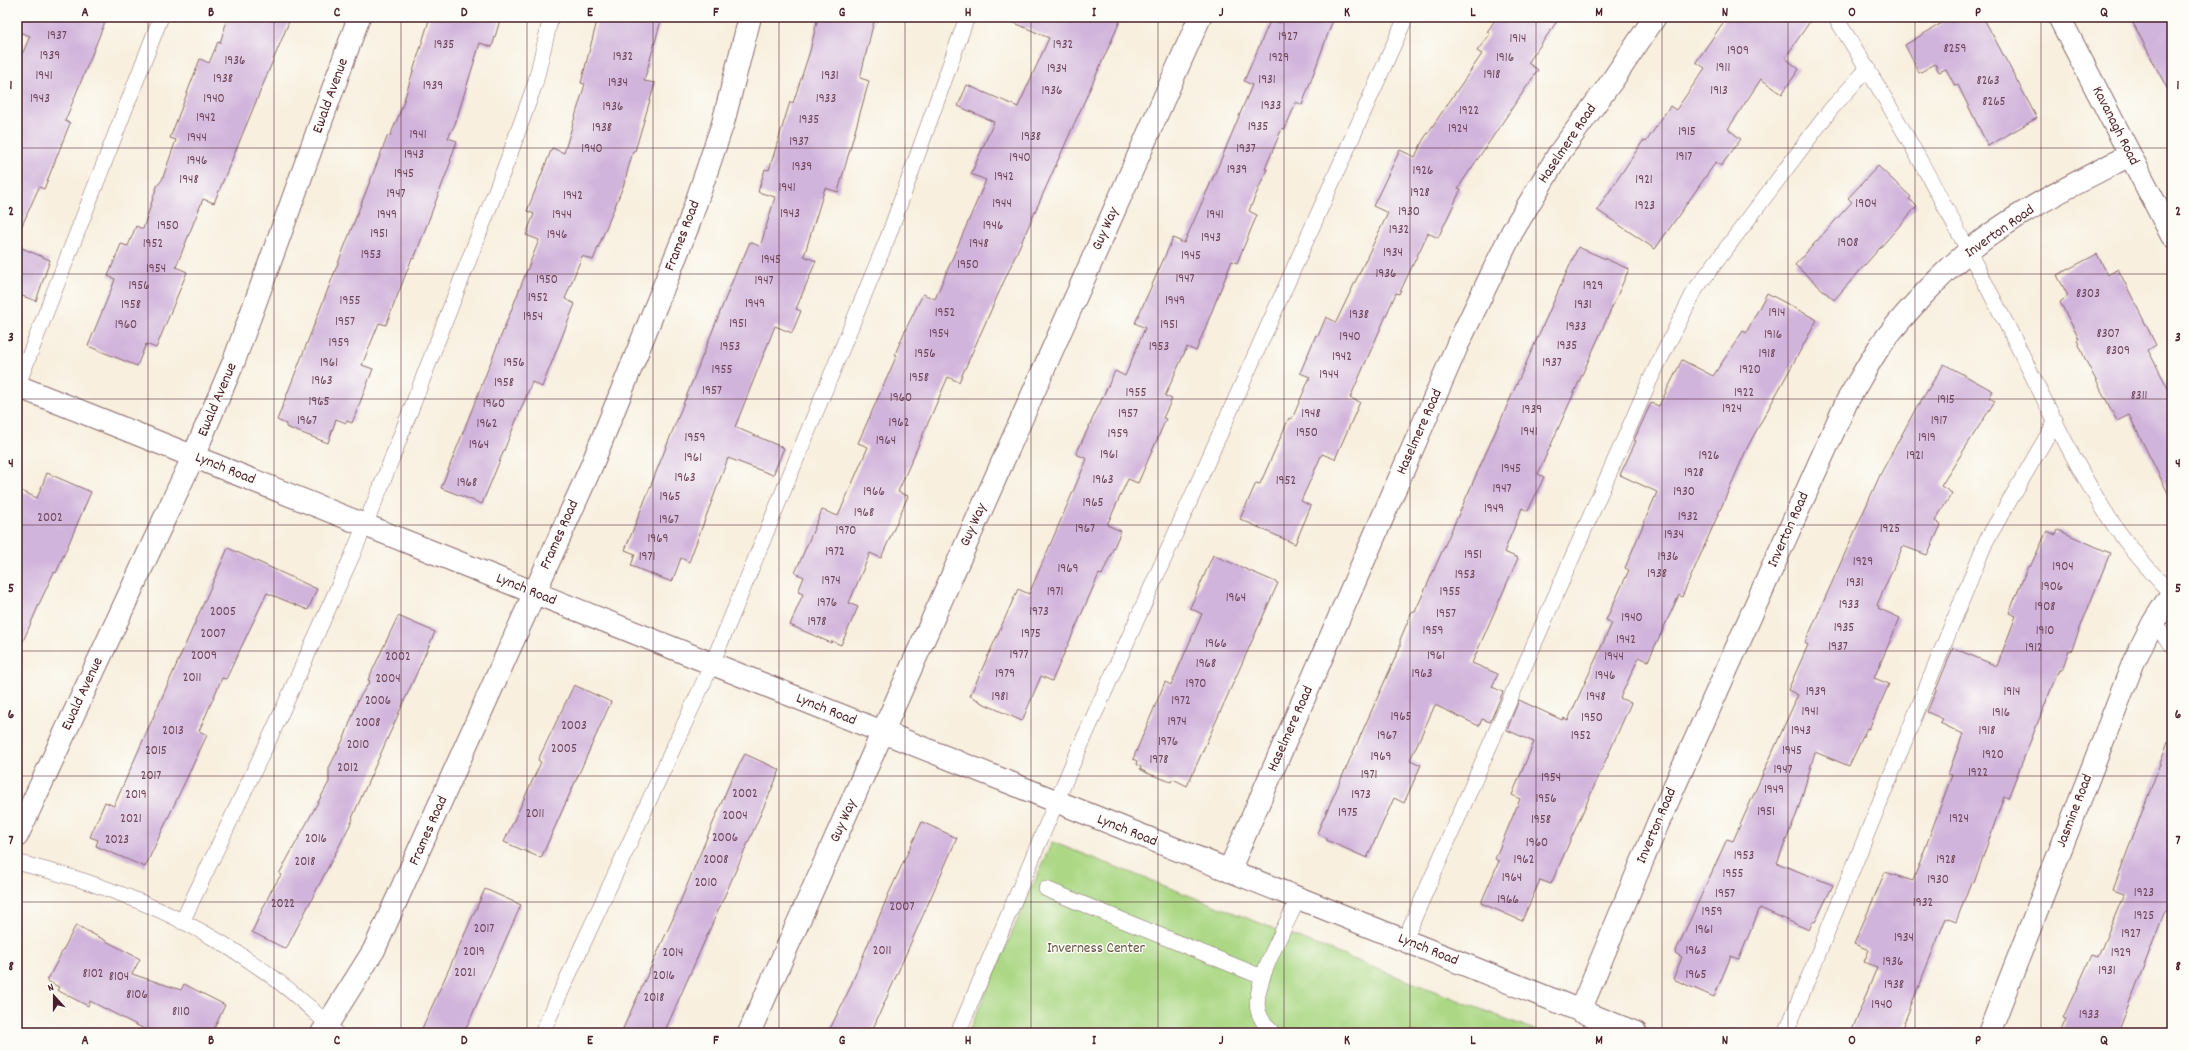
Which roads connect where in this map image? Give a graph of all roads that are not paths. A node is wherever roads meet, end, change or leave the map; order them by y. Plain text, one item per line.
1 (161, 17) edge
2 (360, 17) edge
3 (551, 17) edge
4 (750, 17) edge
5 (967, 17) edge
6 (1200, 17) edge
7 (1406, 17) edge
8 (1656, 17) edge
9 (1835, 17) edge
10 (2059, 17) edge
11 (1868, 68) junction
12 (2130, 155) junction
13 (2171, 232) edge
14 (1969, 251) junction
15 (17, 386) edge
16 (2056, 420) junction
17 (193, 457) junction
18 (365, 525) junction
19 (535, 593) junction
20 (2171, 594) edge
21 (2154, 623) junction
22 (2172, 645) edge
23 (712, 664) junction
24 (882, 732) junction
25 (1057, 803) junction
26 (17, 836) edge
27 (17, 862) edge
28 (1229, 871) junction
29 (1046, 889) dead end
30 (1298, 899) junction
31 (182, 922) junction
32 (1404, 940) junction
33 (1262, 977) junction
34 (1580, 1011) junction
35 (328, 1030) edge
36 (542, 1033) edge
37 (749, 1033) edge
38 (958, 1033) edge
39 (1272, 1033) edge
40 (1636, 1033) edge
41 (1786, 1033) edge
42 (1989, 1033) edge

1 - 15 lane
2 - 17 street, Ewald Avenue
3 - 18 lane
4 - 19 street, Frames Road
5 - 23 lane
6 - 24 street, Guy Way
7 - 25 lane
8 - 28 street, Haselmere Road
9 - 11 lane
10 - 12 street, Kavanagh Road
11 - 14 lane
11 - 32 lane
12 - 13 street, Kavanagh Road
12 - 14 street, Inverton Road
14 - 16 lane
14 - 34 street, Inverton Road
15 - 17 street, Lynch Road
16 - 20 lane
16 - 41 lane
17 - 18 street, Lynch Road
17 - 26 street, Ewald Avenue
18 - 19 street, Lynch Road
18 - 31 lane
19 - 23 street, Lynch Road
19 - 35 street, Frames Road
20 - 21 street, Jasmine Road
21 - 22 lane
21 - 42 street, Jasmine Road
23 - 24 street, Lynch Road
23 - 36 lane
24 - 25 street, Lynch Road
24 - 37 street, Guy Way
25 - 28 street, Lynch Road
25 - 38 lane
27 - 31 lane
28 - 30 street, Lynch Road
29 - 33 lane
30 - 32 street, Lynch Road
30 - 33 lane
31 - 35 lane
32 - 34 street, Lynch Road
33 - 39 lane
34 - 40 street, Lynch Road

